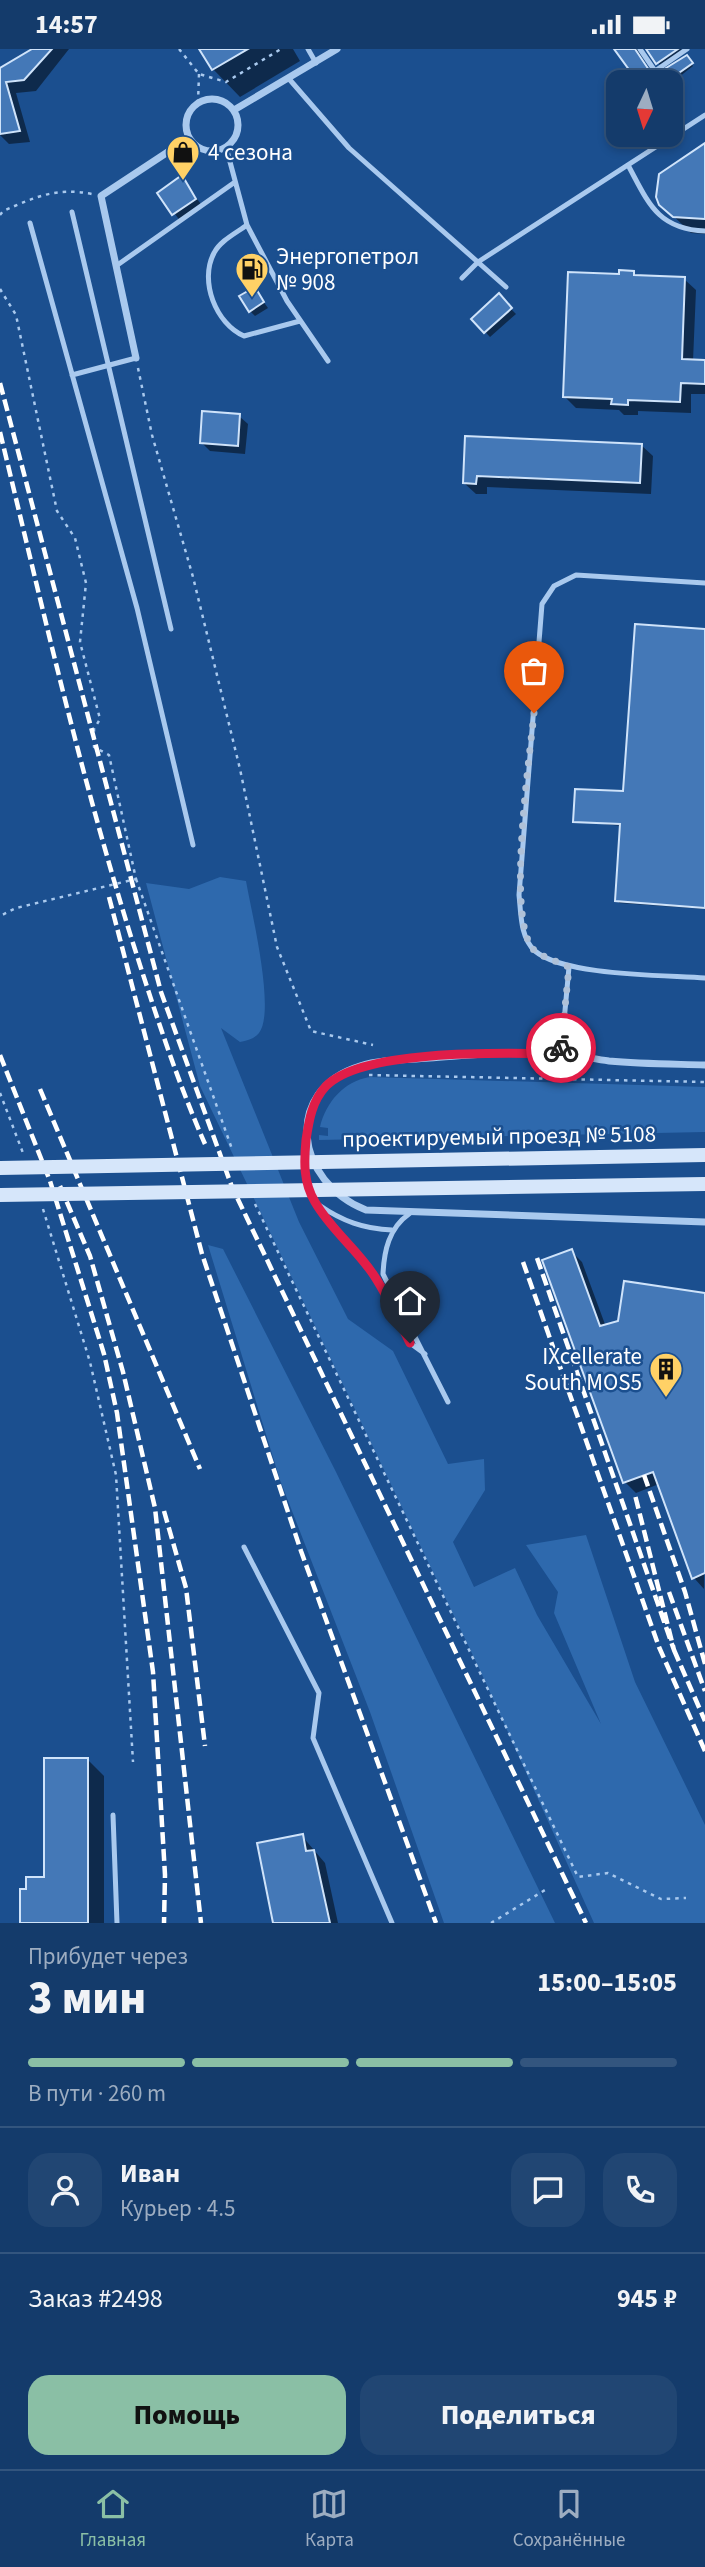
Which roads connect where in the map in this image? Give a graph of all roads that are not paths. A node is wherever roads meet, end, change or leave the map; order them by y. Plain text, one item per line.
1 (308, 49) edge
2 (337, 49) edge
3 (640, 49) edge
4 (686, 49) edge
5 (316, 63) junction
6 (289, 80) junction
7 (234, 110) junction
8 (705, 115) edge
9 (189, 138) junction
10 (226, 147) junction
11 (628, 165) junction
12 (235, 182) junction
13 (72, 212) dead end
14 (30, 223) dead end
15 (247, 225) junction
16 (705, 231) edge
17 (478, 262) junction
18 (116, 266) junction
19 (461, 278) dead end
20 (506, 287) dead end
21 (300, 321) junction
22 (136, 358) joint
23 (328, 361) dead end
24 (108, 365) junction
25 (72, 375) junction
26 (705, 583) edge
27 (171, 629) dead end
28 (193, 845) dead end
29 (569, 967) junction
30 (705, 978) edge
31 (561, 1054) junction
32 (705, 1065) edge
33 (307, 1138) junction
34 (705, 1155) edge
35 (0, 1168) edge
36 (705, 1184) edge
37 (0, 1195) edge
38 (314, 1201) junction
39 (409, 1214) junction
40 (705, 1222) edge
41 (392, 1230) junction
42 (425, 1355) junction
43 (448, 1402) dead end
44 (244, 1547) dead end
45 (113, 1815) dead end
46 (117, 1923) edge
47 (391, 1923) edge

1 - 5 lane
2 - 5 street
3 - 4 lane
5 - 6 street
6 - 7 street
6 - 17 lane
7 - 9 street
7 - 10 street
8 - 11 lane
9 - 10 street
9 - 18 street
10 - 12 lane
11 - 16 lane
11 - 17 lane
12 - 15 lane
12 - 18 lane
13 - 24 lane
14 - 25 lane
15 - 21 lane
15 - 21 lane
17 - 19 lane
17 - 20 lane
18 - 22 street
21 - 23 lane
22 - 24 lane
24 - 25 lane
24 - 27 lane
25 - 28 lane
26 - 29 lane
29 - 30 lane
29 - 31 lane
31 - 32 street
31 - 33 street
33 - 38 lane
33 - 39 street
34 - 35 main road, проектируемый проезд № 5108, bridge
36 - 37 main road, bridge
38 - 41 lane
38 - 42 lane
39 - 40 street
39 - 41 lane
41 - 42 lane
42 - 43 lane
44 - 47 lane
45 - 46 lane

